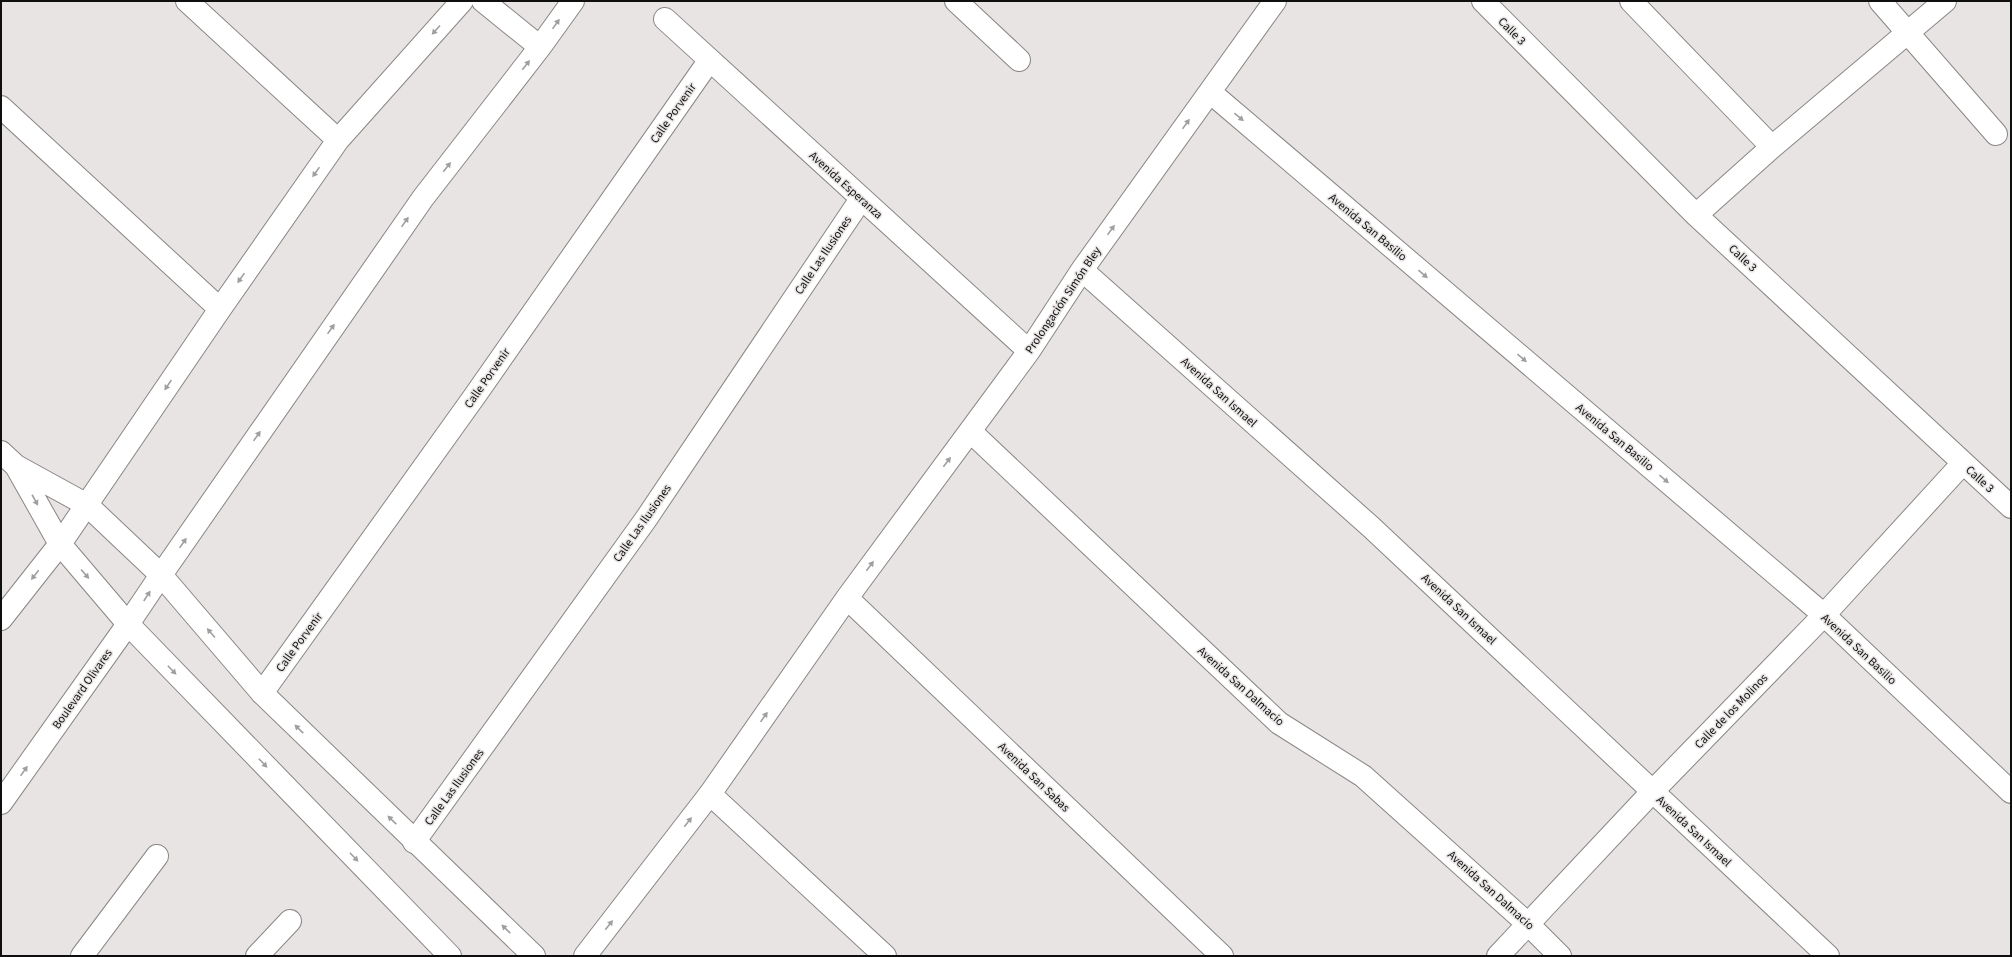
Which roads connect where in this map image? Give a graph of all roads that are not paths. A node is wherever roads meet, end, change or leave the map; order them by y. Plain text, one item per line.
1 (187, 1) edge
2 (462, 1) edge
3 (483, 1) edge
4 (573, 1) edge
5 (956, 1) edge
6 (1275, 1) edge
7 (1482, 1) edge
8 (1631, 1) edge
9 (1880, 1) edge
10 (1945, 1) edge
11 (665, 19) dead end
12 (1908, 32) junction
13 (540, 47) junction
14 (1018, 60) dead end
15 (709, 61) junction
16 (1210, 92) junction
17 (1, 107) edge
18 (1996, 134) dead end
19 (338, 140) junction
20 (1772, 147) junction
21 (861, 199) junction
22 (1696, 215) junction
23 (1082, 270) junction
24 (220, 309) junction
25 (1029, 351) junction
26 (970, 431) junction
27 (8, 459) edge
28 (1963, 463) junction
29 (87, 505) junction
30 (2011, 507) edge
31 (60, 544) junction
32 (161, 575) junction
33 (847, 598) junction
34 (1824, 615) junction
35 (1, 619) edge
36 (128, 624) junction
37 (262, 693) junction
38 (1652, 792) junction
39 (2011, 792) edge
40 (710, 794) junction
41 (1, 803) edge
42 (414, 842) junction
43 (157, 856) dead end
44 (290, 921) dead end
45 (1529, 925) junction
46 (82, 956) edge
47 (257, 956) edge
48 (450, 956) edge
49 (534, 956) edge
50 (585, 956) edge
51 (885, 956) edge
52 (1222, 956) edge
53 (1498, 956) edge
54 (1560, 956) edge
55 (1828, 956) edge

1 - 19 street
2 -> 19 street
3 - 13 street
13 -> 4 street
5 - 14 street
6 - 16 street, Prolongación Simón Bley
7 - 22 street, Calle 3
8 - 20 street
9 - 12 street
10 - 12 street
11 - 15 street, Avenida Esperanza
12 - 18 street
12 - 20 street
32 -> 13 street, Boulevard Olivares
15 - 21 street, Avenida Esperanza
15 - 37 street, Calle Porvenir
23 -> 16 street, Prolongación Simón Bley
16 -> 34 street, Avenida San Basilio
17 - 24 street
19 -> 24 street
20 - 22 street
21 - 25 street, Avenida Esperanza
21 - 42 street, Calle Las Ilusiones
22 - 28 street, Calle 3
23 - 25 street, Prolongación Simón Bley
23 - 38 street, Avenida San Ismael
24 -> 29 street
25 - 26 street, Prolongación Simón Bley
33 -> 26 street, Prolongación Simón Bley
26 - 45 street, Avenida San Dalmacio
27 - 29 street
27 -> 31 street
28 - 30 street, Calle 3
28 - 34 street, Calle de los Molinos
29 - 31 street
29 - 32 street
31 -> 35 street
31 -> 36 street
36 -> 32 street, Boulevard Olivares
37 -> 32 street
40 -> 33 street, Prolongación Simón Bley
33 - 52 street, Avenida San Sabas
34 - 38 street, Calle de los Molinos
34 - 39 street, Avenida San Basilio
41 -> 36 street, Boulevard Olivares
36 -> 48 street
42 -> 37 street
38 - 45 street, Calle de los Molinos
38 - 55 street, Avenida San Ismael
50 -> 40 street, Prolongación Simón Bley
40 - 51 street
49 -> 42 street
43 - 46 street
44 - 47 street
45 - 53 street, Calle de los Molinos
45 - 54 street, Avenida San Dalmacio

